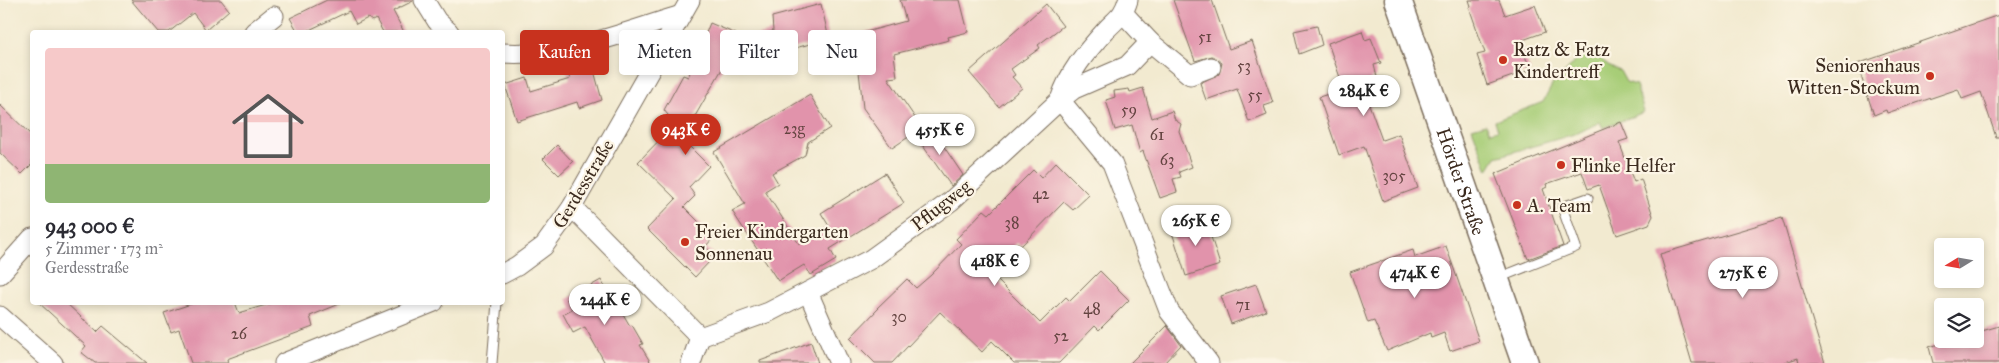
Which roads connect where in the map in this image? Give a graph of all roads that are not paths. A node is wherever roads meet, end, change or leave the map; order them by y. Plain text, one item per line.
1 (424, 0) edge
2 (1398, 0) edge
3 (685, 7) edge
4 (1126, 7) edge
5 (274, 16) dead end
6 (256, 30) edge
7 (447, 30) edge
8 (1150, 42) junction
9 (505, 53) edge
10 (1212, 67) dead end
11 (1060, 100) junction
12 (1588, 198) dead end
13 (572, 207) junction
14 (30, 240) edge
15 (505, 272) edge
16 (0, 274) edge
17 (1495, 279) junction
18 (808, 292) junction
19 (427, 305) edge
20 (497, 305) edge
21 (0, 316) edge
22 (700, 337) junction
23 (53, 363) edge
24 (284, 363) edge
25 (492, 363) edge
26 (691, 363) edge
27 (839, 363) edge
28 (1209, 363) edge
29 (1525, 363) edge

1 - 7 street
2 - 17 main road, Hörder Straße
3 - 9 street
3 - 13 street, Gerdesstraße
4 - 8 street, Pflugweg
4 - 11 street, Pflugweg
5 - 6 street
8 - 10 street, Pflugweg
8 - 11 street, Pflugweg
11 - 18 street, Pflugweg
11 - 28 street
12 - 17 lane
13 - 15 street, Gerdesstraße
13 - 22 street
14 - 16 street
17 - 29 main road, Hörder Straße
18 - 22 street, Pflugweg
18 - 27 street
19 - 24 street
20 - 25 lane
21 - 23 street
22 - 26 street

